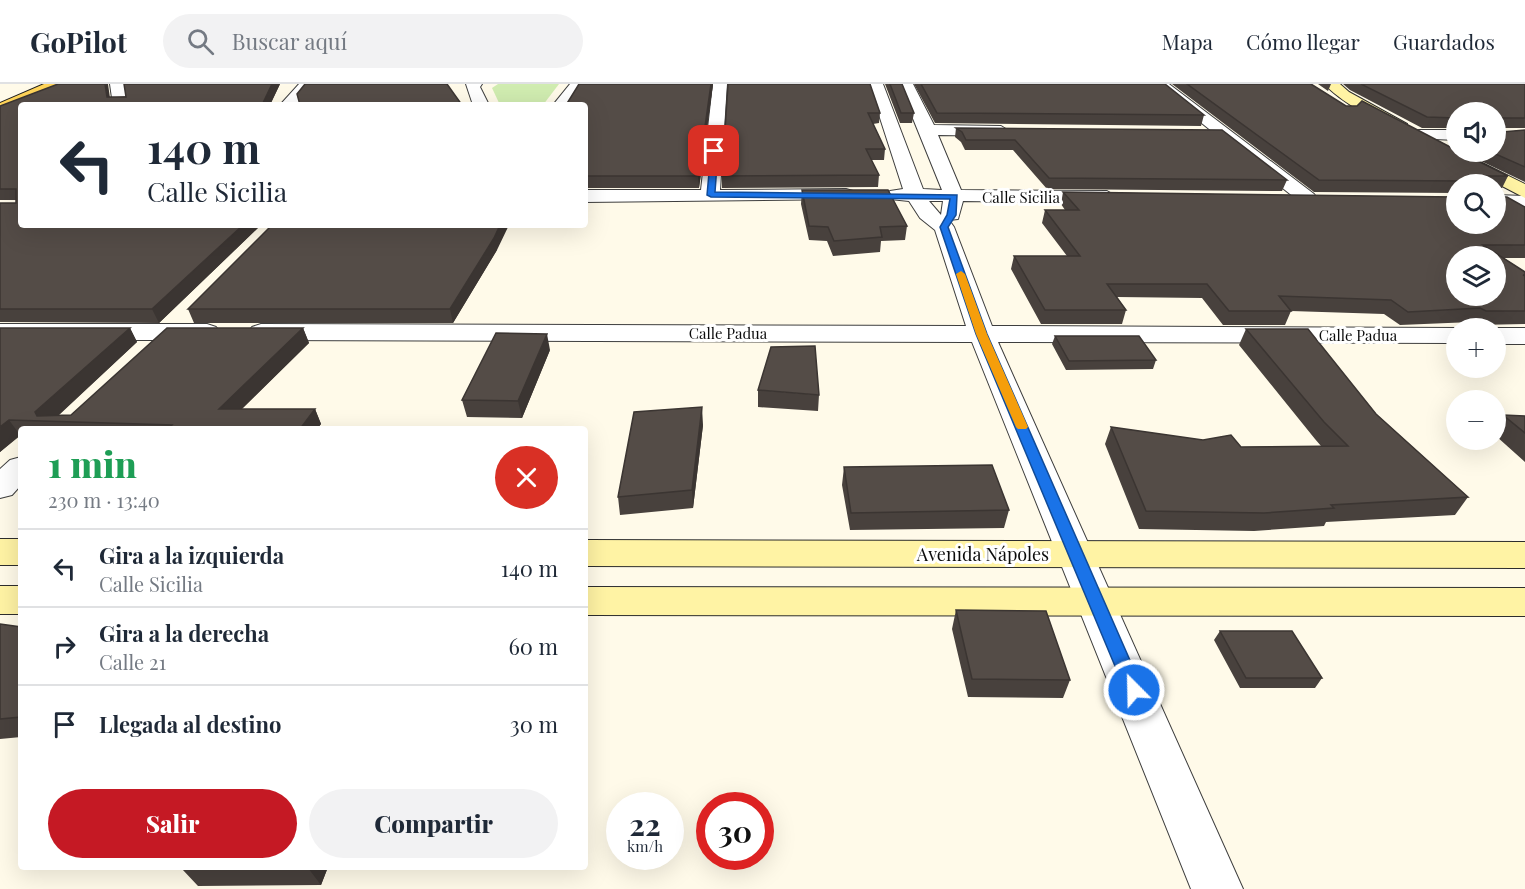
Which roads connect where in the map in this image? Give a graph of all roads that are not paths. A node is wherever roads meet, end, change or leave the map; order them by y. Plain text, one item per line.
1 (32, 84) edge
2 (56, 84) edge
3 (117, 84) edge
4 (307, 84) edge
5 (475, 84) edge
6 (577, 84) edge
7 (720, 84) edge
8 (876, 84) edge
9 (906, 84) edge
10 (1160, 84) edge
11 (1332, 84) edge
12 (1317, 94) edge
13 (0, 97) edge
14 (120, 102) edge
15 (291, 102) edge
16 (480, 102) edge
17 (563, 102) edge
18 (0, 108) edge
19 (928, 130) junction
20 (1022, 131) edge
21 (1196, 133) edge
22 (1220, 133) junction
23 (1446, 137) edge
24 (1411, 142) junction
25 (1449, 168) edge
26 (1460, 174) edge
27 (711, 195) junction
28 (915, 195) junction
29 (588, 196) edge
30 (1130, 197) edge
31 (1271, 198) edge
32 (1330, 199) edge
33 (1510, 202) edge
34 (1311, 207) junction
35 (588, 212) edge
36 (944, 213) junction
37 (856, 214) edge
38 (892, 214) edge
39 (1116, 215) edge
40 (1292, 215) edge
41 (1525, 215) edge
42 (193, 307) edge
43 (0, 332) edge
44 (167, 332) junction
45 (982, 334) junction
46 (1446, 335) edge
47 (1506, 336) edge
48 (1525, 336) edge
49 (141, 356) edge
50 (18, 470) edge
51 (0, 487) edge
52 (0, 552) edge
53 (18, 552) edge
54 (588, 554) edge
55 (1077, 554) junction
56 (1525, 555) edge
57 (0, 600) edge
58 (18, 600) edge
59 (588, 601) edge
60 (1097, 602) junction
61 (1525, 602) edge
62 (1217, 889) edge

1 - 13 main road
2 - 18 main road
3 - 14 street
4 - 15 street
5 - 16 street
6 - 17 street
7 - 27 street
8 - 28 street
9 - 19 street
10 - 22 street
11 - 24 main road
12 - 24 main road
19 - 20 street
19 - 36 street
21 - 22 street
22 - 34 street
23 - 24 street
24 - 33 main road
25 - 26 main road
27 - 28 street, Calle Sicilia
27 - 29 street, Calle Sicilia
28 - 36 street, Calle Sicilia
28 - 36 street
30 - 36 street, Calle Sicilia
31 - 34 street
32 - 34 street
33 - 41 street
34 - 40 street
35 - 37 street
36 - 38 street, Calle Sicilia
36 - 39 street, Calle Sicilia
36 - 45 street
42 - 44 street
43 - 44 street, Calle Padua
44 - 45 street, Calle Padua
44 - 49 street
45 - 46 street, Calle Padua
45 - 55 street
47 - 48 street
50 - 51 street
52 - 53 main road
54 - 55 main road, Avenida Nápoles
55 - 56 main road, Avenida Nápoles
55 - 60 street
57 - 58 main road
59 - 60 main road
60 - 61 main road
60 - 62 street

